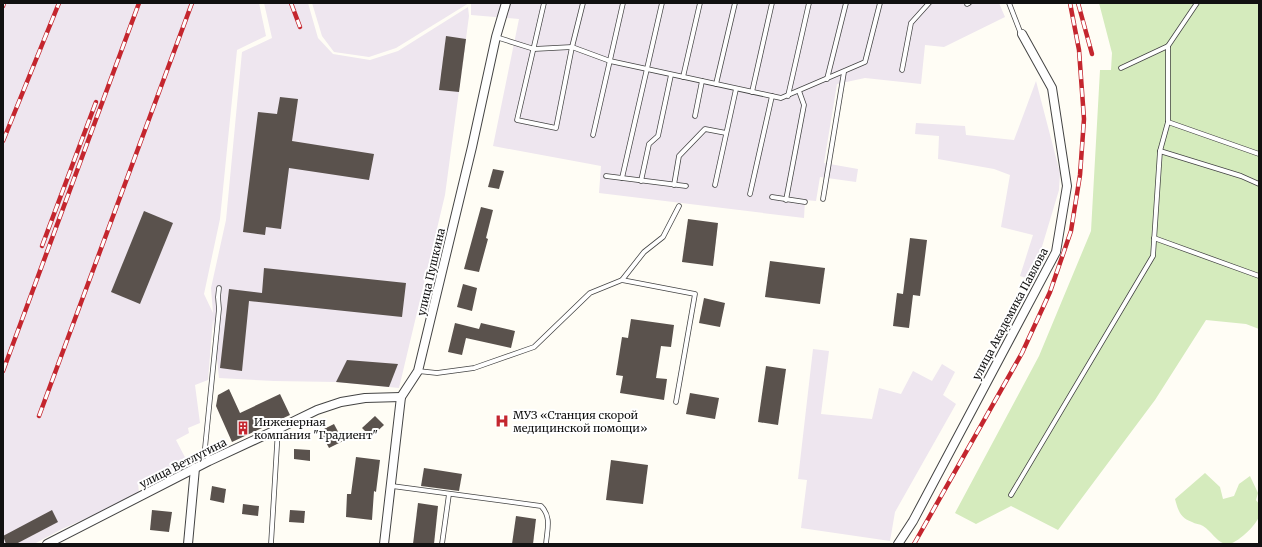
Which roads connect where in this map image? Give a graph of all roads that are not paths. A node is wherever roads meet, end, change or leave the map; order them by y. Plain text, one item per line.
1 (506, 3) edge
2 (544, 3) edge
3 (583, 3) edge
4 (623, 3) edge
5 (662, 3) edge
6 (700, 3) edge
7 (735, 3) edge
8 (772, 3) edge
9 (809, 3) edge
10 (846, 3) edge
11 (880, 3) edge
12 (929, 3) edge
13 (1009, 3) edge
14 (1197, 3) edge
15 (1022, 34) joint
16 (496, 37) junction
17 (1168, 46) junction
18 (572, 47) junction
19 (534, 49) junction
20 (610, 61) junction
21 (1120, 68) dead end
22 (646, 69) junction
23 (902, 70) dead end
24 (844, 72) junction
25 (671, 75) junction
26 (683, 77) junction
27 (827, 79) junction
28 (702, 81) junction
29 (716, 84) junction
30 (736, 89) junction
31 (799, 91) junction
32 (752, 92) junction
33 (772, 96) junction
34 (788, 96) junction
35 (695, 116) dead end
36 (1168, 122) junction
37 (726, 133) junction
38 (593, 135) dead end
39 (1160, 151) junction
40 (1259, 154) edge
41 (606, 176) dead end
42 (622, 178) junction
43 (641, 181) junction
44 (714, 184) dead end
45 (1259, 184) edge
46 (674, 185) junction
47 (686, 186) dead end
48 (750, 194) dead end
49 (772, 198) dead end
50 (823, 199) dead end
51 (786, 200) junction
52 (805, 202) dead end
53 (679, 206) dead end
54 (1154, 238) junction
55 (1259, 276) edge
56 (622, 280) junction
57 (219, 288) dead end
58 (418, 371) junction
59 (401, 397) junction
60 (676, 402) dead end
61 (278, 430) junction
62 (209, 461) junction
63 (195, 468) junction
64 (392, 486) junction
65 (449, 494) junction
66 (1011, 495) dead end
67 (47, 544) edge
68 (188, 544) edge
69 (271, 544) edge
70 (384, 544) edge
71 (442, 544) edge
72 (546, 544) edge
73 (898, 544) edge

1 - 16 street, улица Пушкина
2 - 19 lane
3 - 18 lane
4 - 20 lane
5 - 22 lane
6 - 26 lane
7 - 29 lane
8 - 32 lane
9 - 34 lane
10 - 27 lane
11 - 24 lane
12 - 23 lane
13 - 15 lane
14 - 17 lane
15 - 73 street, улица Академика Павлова
16 - 19 lane
16 - 58 street, улица Пушкина
17 - 21 lane
17 - 36 lane
18 - 19 lane
18 - 19 lane
18 - 20 lane
20 - 22 lane
20 - 38 lane
22 - 25 lane
22 - 42 lane
24 - 27 lane
24 - 50 lane
25 - 26 lane
25 - 43 lane
26 - 28 lane
27 - 31 lane
28 - 29 lane
28 - 35 lane
29 - 30 lane
30 - 32 lane
30 - 37 lane
31 - 34 lane
31 - 51 lane
32 - 33 lane
33 - 34 lane
33 - 48 lane
36 - 39 lane
36 - 40 lane
37 - 44 lane
37 - 46 lane
39 - 45 lane
39 - 54 lane
41 - 42 lane
42 - 43 lane
43 - 46 lane
46 - 47 lane
49 - 51 lane
51 - 52 lane
53 - 56 lane
54 - 55 lane
54 - 66 lane
56 - 58 lane
56 - 60 lane
57 - 62 lane
58 - 59 street, улица Пушкина
59 - 61 street, улица Ветлугина
59 - 64 street, улица Пушкина
61 - 62 street, улица Ветлугина
61 - 69 lane
62 - 63 street, улица Ветлугина
63 - 67 street, улица Ветлугина
63 - 68 street
64 - 65 lane
64 - 70 street, улица Пушкина
65 - 71 lane
65 - 72 lane

